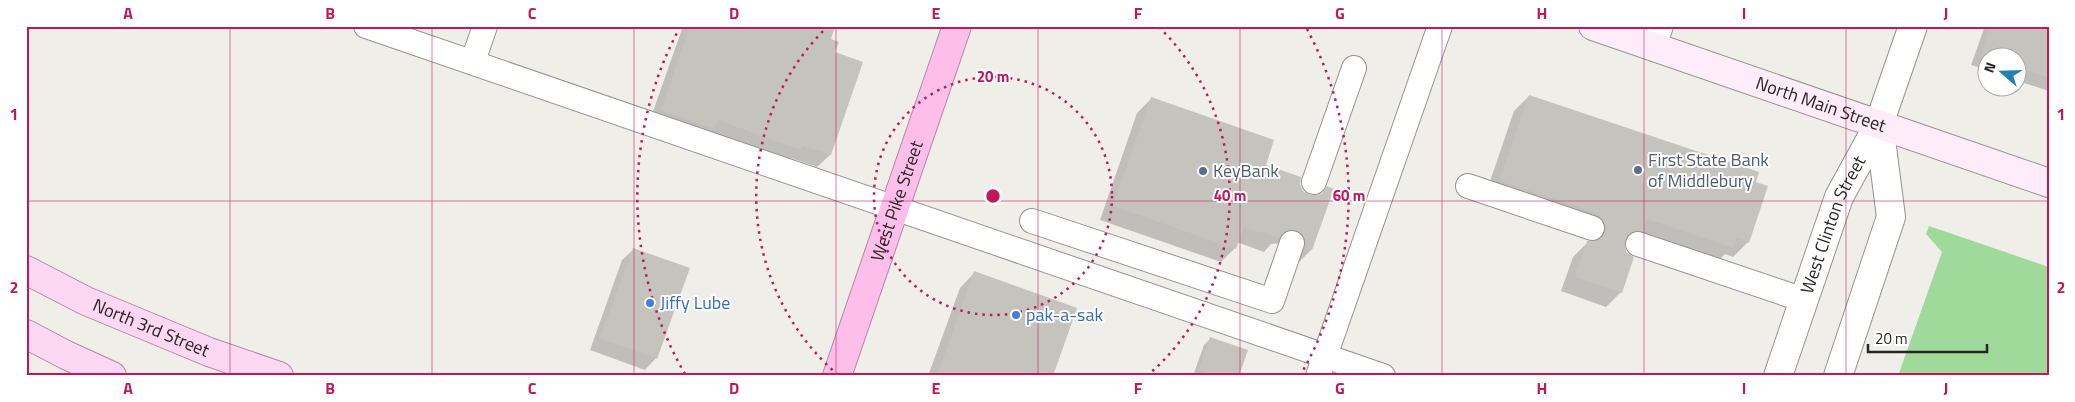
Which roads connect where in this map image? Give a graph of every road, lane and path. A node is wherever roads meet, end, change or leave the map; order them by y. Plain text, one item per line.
1 (366, 26) edge
2 (485, 26) edge
3 (958, 26) edge
4 (1440, 26) edge
5 (1593, 26) edge
6 (1913, 26) edge
7 (1658, 37) edge
8 (473, 61) junction
9 (1354, 68) dead end
10 (1879, 124) junction
11 (1314, 182) dead end
12 (2049, 183) edge
13 (1468, 186) dead end
14 (896, 208) junction
15 (1032, 221) dead end
16 (1592, 228) dead end
17 (1292, 243) dead end
18 (1638, 244) dead end
19 (26, 270) edge
20 (1804, 300) junction
21 (26, 334) edge
22 (1321, 366) edge
23 (112, 376) edge
24 (279, 376) edge
25 (838, 376) edge
26 (1383, 376) edge
27 (1778, 376) edge
28 (1838, 376) edge

1 - 8 lane
2 - 8 lane
3 - 14 highway, West Pike Street
4 - 22 lane
5 - 7 street, North Main Street
6 - 10 street
7 - 10 street, North Main Street
8 - 14 lane
9 - 11 lane
10 - 12 street, North Main Street
10 - 20 street, West Clinton Street
10 - 28 street, West Clinton Street
13 - 16 lane
14 - 22 lane
14 - 25 highway, West Pike Street
15 - 17 lane
18 - 20 lane
19 - 24 main road, North 3rd Street
20 - 27 street, West Clinton Street
21 - 23 main road
22 - 26 lane

